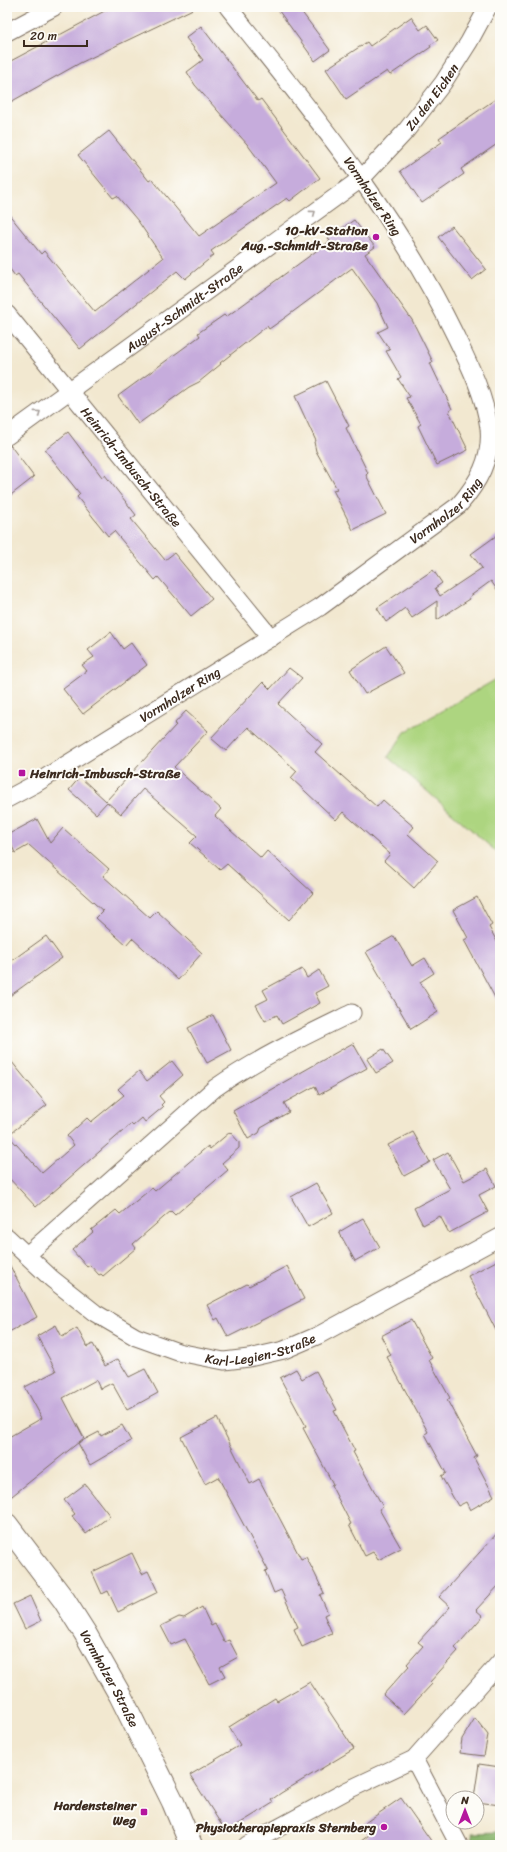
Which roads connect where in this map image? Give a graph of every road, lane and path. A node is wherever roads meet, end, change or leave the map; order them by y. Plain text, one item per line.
1 (54, 7) edge
2 (228, 7) edge
3 (488, 7) edge
4 (7, 32) edge
5 (362, 178) junction
6 (7, 314) edge
7 (68, 391) junction
8 (7, 436) edge
9 (271, 638) junction
10 (7, 800) edge
11 (352, 1013) dead end
12 (7, 1237) edge
13 (500, 1237) edge
14 (27, 1255) junction
15 (7, 1525) edge
16 (500, 1662) edge
17 (414, 1759) junction
18 (191, 1845) edge
19 (247, 1845) edge
20 (459, 1845) edge

1 - 4 street
2 - 5 street, Vormholzer Ring
3 - 5 street, Zu den Eichen
7 -> 5 street, August-Schmidt-Straße
5 - 9 street, Vormholzer Ring
6 - 7 street, Heinrich-Imbusch-Straße
8 -> 7 street, August-Schmidt-Straße
7 - 9 street, Heinrich-Imbusch-Straße
9 - 10 street, Vormholzer Ring
11 - 14 street
12 - 14 street, Karl-Legien-Straße
13 - 14 street, Karl-Legien-Straße
15 - 18 main road, Vormholzer Straße
16 - 17 street
17 - 19 street
17 - 20 street

